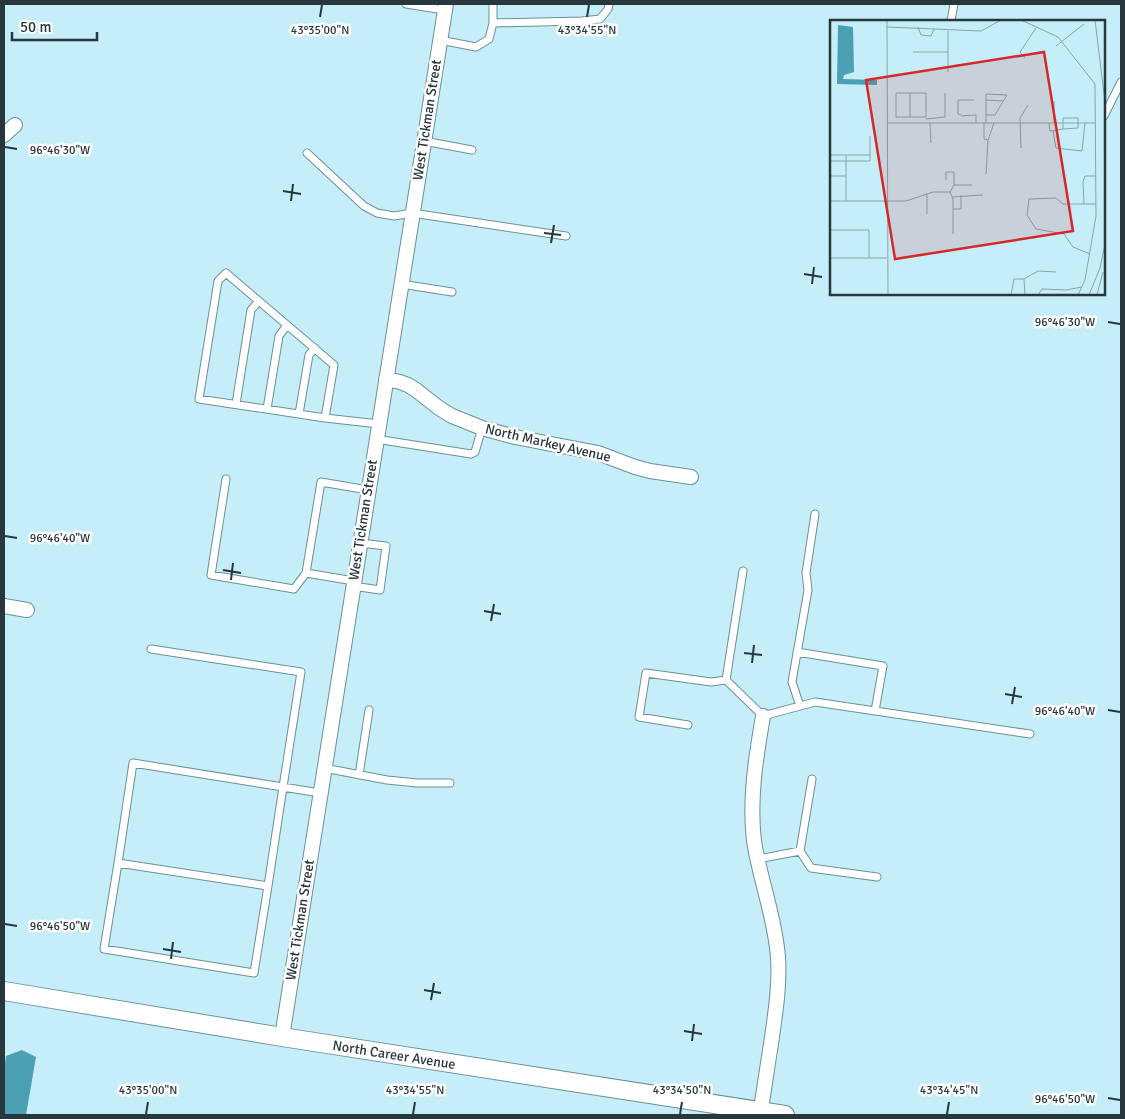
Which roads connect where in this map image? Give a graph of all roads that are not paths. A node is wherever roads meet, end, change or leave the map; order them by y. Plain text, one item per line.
1 (406, 4) edge
2 (493, 4) edge
3 (609, 4) edge
4 (954, 4) edge
5 (445, 7) edge
6 (951, 20) edge
7 (493, 23) junction
8 (440, 40) junction
9 (1121, 82) edge
10 (1105, 114) edge
11 (15, 125) dead end
12 (4, 135) edge
13 (424, 141) junction
14 (472, 150) dead end
15 (307, 153) dead end
16 (412, 213) junction
17 (566, 236) dead end
18 (401, 284) junction
19 (452, 292) dead end
20 (259, 301) junction
21 (287, 325) junction
22 (314, 348) junction
23 (386, 379) junction
24 (236, 404) junction
25 (267, 409) junction
26 (299, 414) junction
27 (326, 418) junction
28 (379, 424) junction
29 (482, 428) junction
30 (376, 439) junction
31 (691, 477) dead end
32 (226, 479) dead end
33 (368, 490) junction
34 (816, 514) dead end
35 (360, 543) junction
36 (743, 571) dead end
37 (306, 573) junction
38 (353, 583) junction
39 (4, 606) edge
40 (27, 610) dead end
41 (151, 649) dead end
42 (797, 652) junction
43 (726, 680) junction
44 (800, 706) junction
45 (369, 710) dead end
46 (875, 711) junction
47 (763, 716) junction
48 (688, 725) dead end
49 (1030, 734) dead end
50 (324, 768) junction
51 (359, 774) junction
52 (812, 779) dead end
53 (450, 782) dead end
54 (283, 787) junction
55 (320, 793) junction
56 (800, 851) junction
57 (758, 859) junction
58 (118, 863) junction
59 (877, 877) dead end
60 (268, 886) junction
61 (4, 991) edge
62 (282, 1037) junction
63 (761, 1113) edge
64 (785, 1115) edge

1 - 5 lane
2 - 7 lane
3 - 7 lane
4 - 6 lane
5 - 8 street, West Tickman Street
7 - 8 lane
8 - 13 street, West Tickman Street
9 - 10 lane
11 - 12 street
13 - 14 lane
13 - 16 street, West Tickman Street
15 - 16 lane
16 - 17 lane
16 - 18 street, West Tickman Street
18 - 19 lane
18 - 23 street, West Tickman Street
20 - 21 lane
20 - 24 lane
20 - 24 lane
21 - 22 lane
21 - 25 lane
22 - 26 lane
22 - 27 lane
23 - 28 street, West Tickman Street
23 - 29 street, North Markey Avenue
24 - 25 lane
25 - 26 lane
26 - 27 lane
27 - 28 lane
28 - 30 street, West Tickman Street
29 - 30 lane
29 - 31 street, North Markey Avenue
30 - 33 street, West Tickman Street
32 - 37 lane
33 - 35 street, West Tickman Street
33 - 37 lane
34 - 42 lane
35 - 38 street, West Tickman Street
35 - 38 lane
36 - 43 lane
37 - 38 lane
38 - 50 street, West Tickman Street
39 - 40 street
41 - 54 lane
42 - 44 lane
42 - 46 lane
43 - 47 lane
43 - 48 lane
44 - 46 lane
44 - 47 lane
45 - 51 lane
46 - 49 lane
47 - 57 street
50 - 51 lane
50 - 55 street, West Tickman Street
51 - 53 lane
52 - 56 lane
54 - 55 lane
54 - 58 lane
54 - 60 lane
55 - 62 street, West Tickman Street
56 - 57 lane
56 - 59 lane
57 - 63 street
58 - 60 lane
58 - 60 lane
61 - 62 street, North Career Avenue
62 - 63 street, North Career Avenue
63 - 64 street, North Career Avenue

